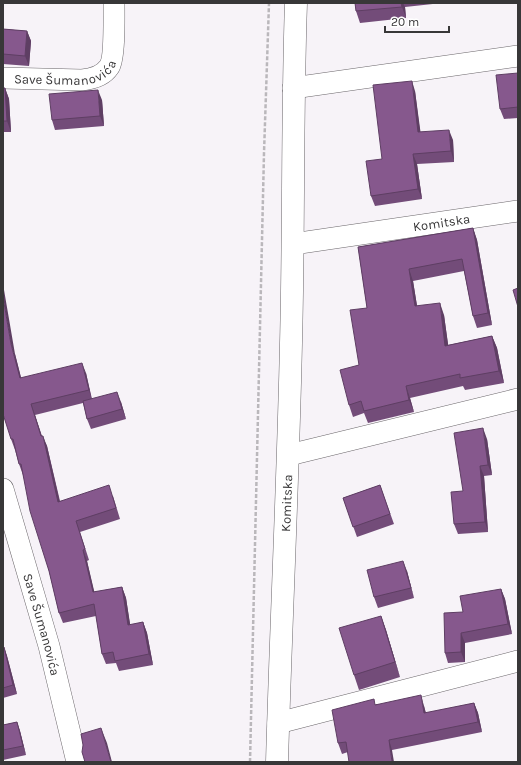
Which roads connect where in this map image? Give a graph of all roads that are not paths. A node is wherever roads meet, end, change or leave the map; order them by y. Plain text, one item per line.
1 (114, 3) edge
2 (296, 3) edge
3 (518, 56) edge
4 (3, 78) edge
5 (293, 88) junction
6 (518, 211) edge
7 (293, 244) junction
8 (518, 399) edge
9 (289, 455) junction
10 (3, 489) edge
11 (518, 661) edge
12 (278, 723) junction
13 (77, 762) edge
14 (277, 762) edge

1 - 4 street, Save Šumanovića
2 - 5 main road, Komitska
3 - 5 street
5 - 7 main road, Komitska
6 - 7 street, Komitska
7 - 9 main road, Komitska
8 - 9 street
9 - 12 main road, Komitska
10 - 13 street, Save Šumanovića
11 - 12 street
12 - 14 main road, Komitska

